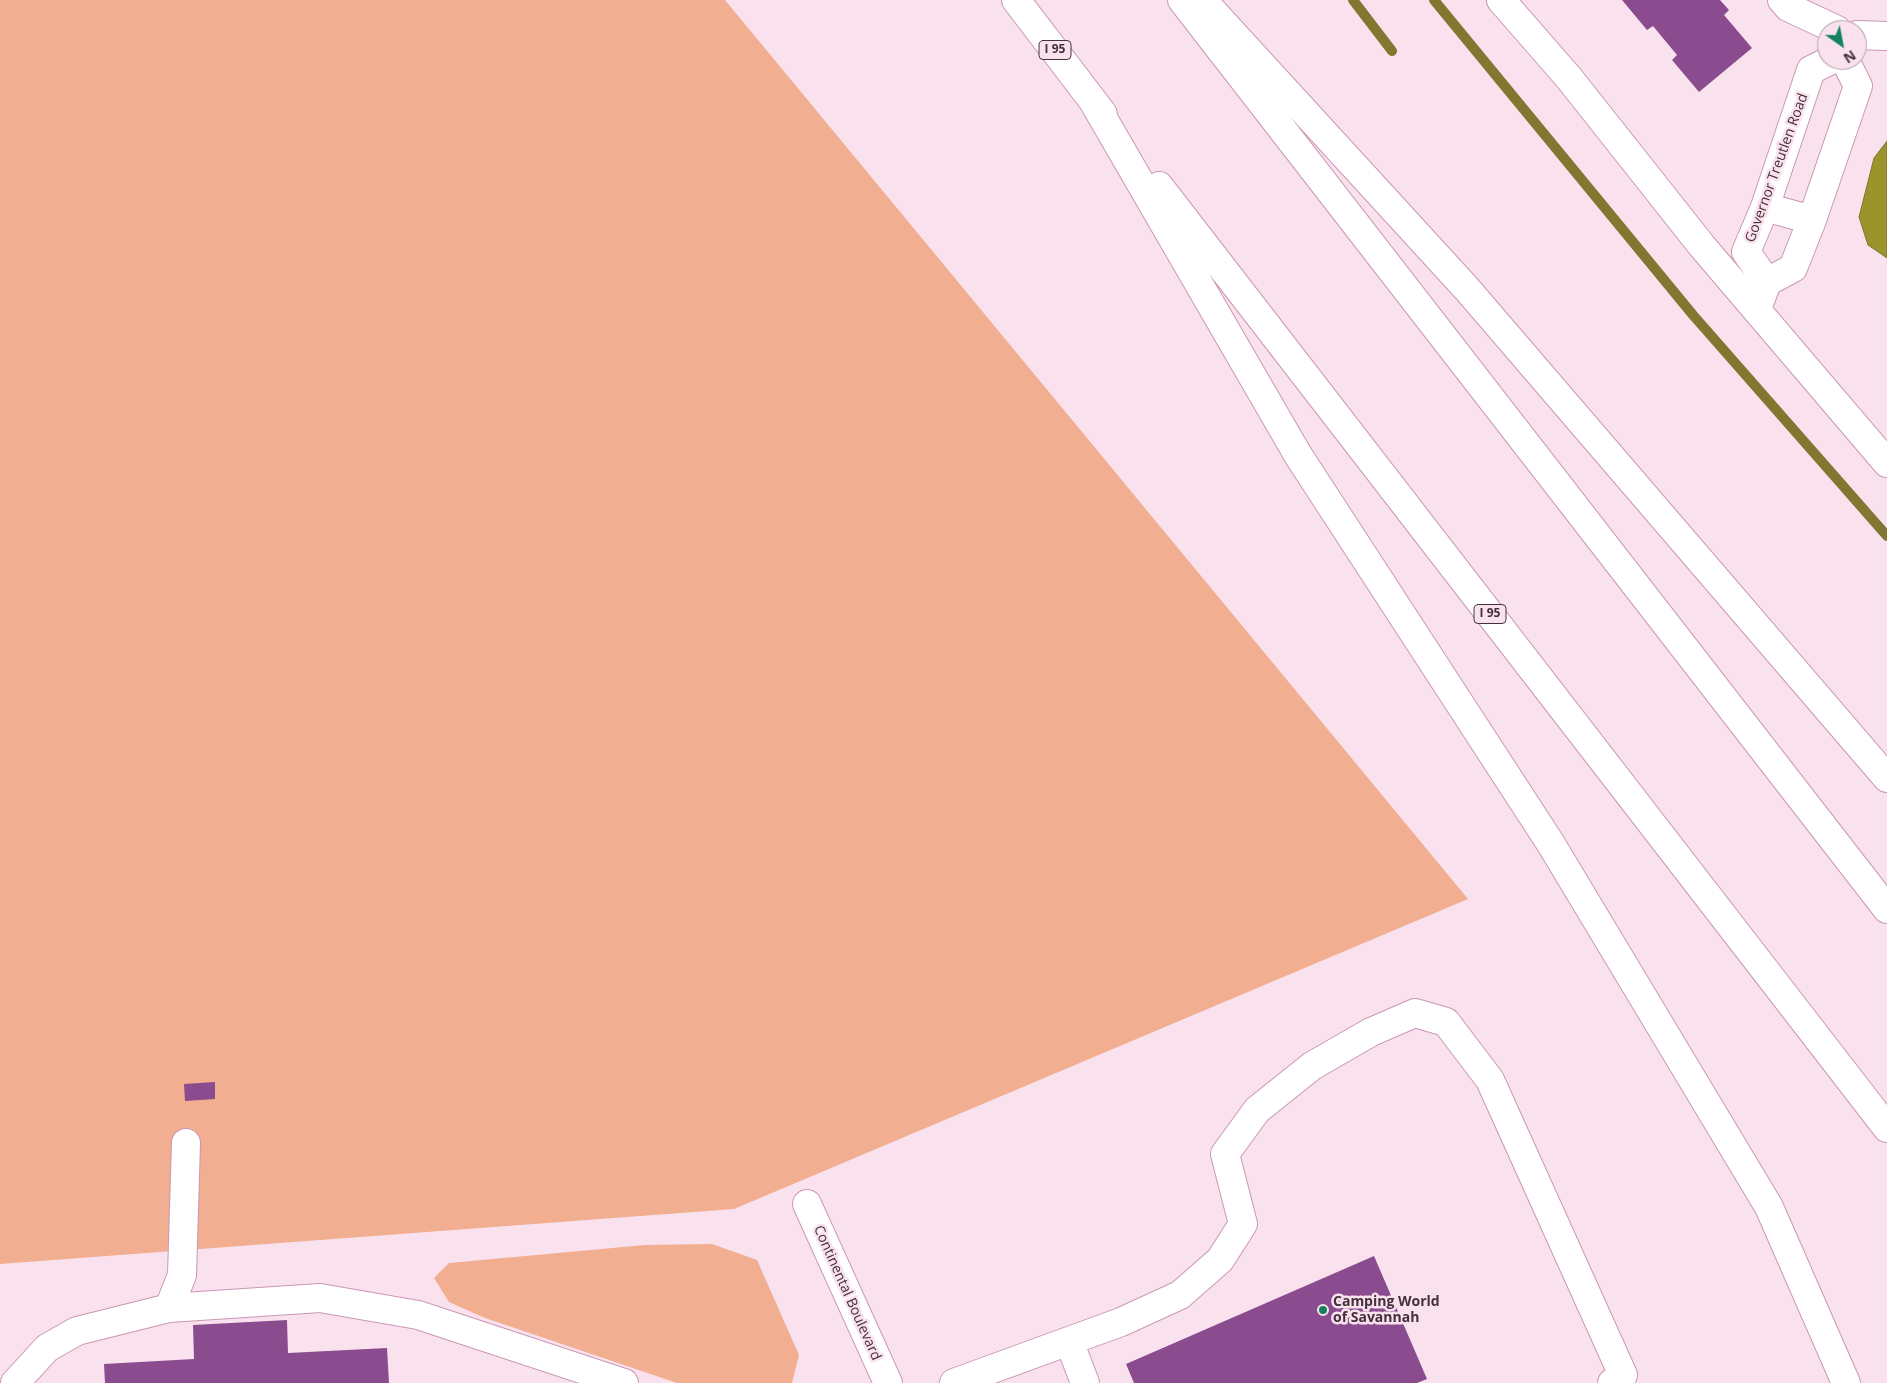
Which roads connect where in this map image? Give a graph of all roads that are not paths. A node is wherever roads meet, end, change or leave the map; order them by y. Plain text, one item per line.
1 (1016, 0) edge
2 (1182, 0) edge
3 (1202, 0) edge
4 (1501, 0) edge
5 (1782, 0) edge
6 (1817, 21) edge
7 (1867, 35) edge
8 (1887, 36) edge
9 (1817, 67) edge
10 (1850, 70) edge
11 (1093, 101) junction
12 (1765, 207) junction
13 (1812, 220) junction
14 (1767, 282) junction
15 (1757, 309) junction
16 (1887, 464) edge
17 (1887, 778) edge
18 (1887, 910) edge
19 (1887, 1128) edge
20 (186, 1143) dead end
21 (807, 1204) dead end
22 (169, 1308) junction
23 (1069, 1341) junction
24 (576, 1376) edge
25 (15, 1383) edge
26 (624, 1383) edge
27 (888, 1383) edge
28 (954, 1383) edge
29 (1085, 1383) edge
30 (1612, 1383) edge
31 (1846, 1383) edge

1 - 11 main road, I 95
2 - 18 main road
3 - 17 main road
4 - 15 main road
5 - 6 main road
7 - 8 main road
9 - 12 main road, Governor Treutlen Road
10 - 13 main road
11 - 19 main road, I 95
11 - 31 main road
12 - 13 main road
12 - 14 main road, Governor Treutlen Road
13 - 14 main road
14 - 15 main road
15 - 16 main road
20 - 22 main road
21 - 27 main road, Continental Boulevard
22 - 24 main road
22 - 25 main road
23 - 28 main road
23 - 29 main road
23 - 30 main road
24 - 26 main road

